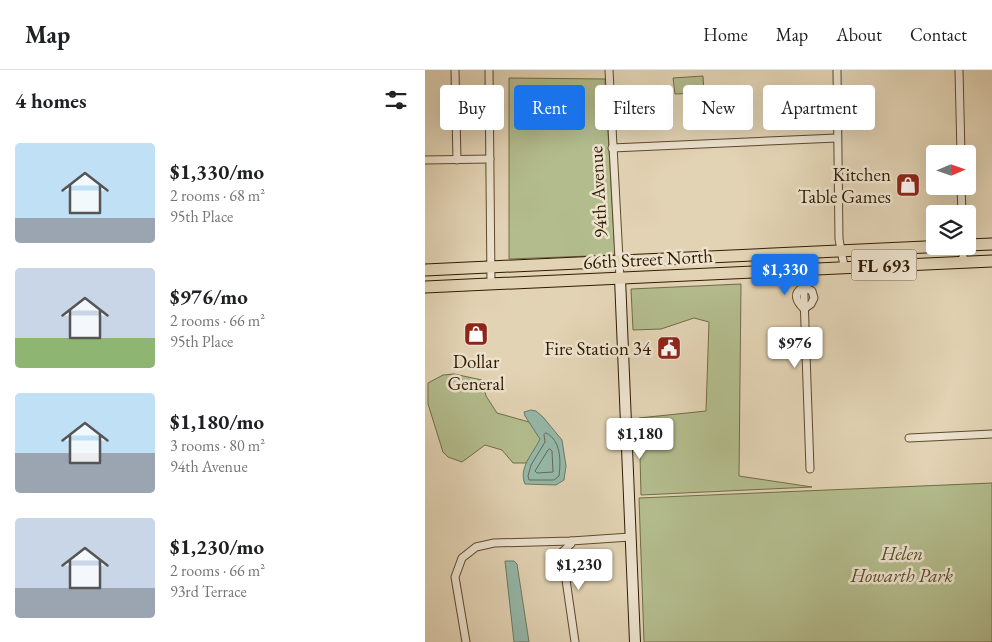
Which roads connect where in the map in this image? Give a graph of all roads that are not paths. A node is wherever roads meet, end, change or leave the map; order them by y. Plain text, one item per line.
1 (455, 70) edge
2 (489, 70) edge
3 (609, 70) edge
4 (837, 70) edge
5 (959, 70) edge
6 (837, 138) junction
7 (961, 145) edge
8 (612, 148) junction
9 (490, 159) junction
10 (425, 160) edge
11 (457, 160) junction
12 (992, 244) edge
13 (976, 245) edge
14 (926, 247) edge
15 (843, 251) junction
16 (963, 255) edge
17 (992, 261) edge
18 (619, 262) junction
19 (963, 262) junction
20 (844, 266) junction
21 (491, 268) junction
22 (803, 268) junction
23 (425, 270) edge
24 (620, 278) junction
25 (491, 283) junction
26 (425, 287) edge
27 (992, 434) edge
28 (909, 438) dead end
29 (810, 469) dead end
30 (630, 537) junction
31 (571, 541) junction
32 (466, 642) edge
33 (575, 642) edge
34 (635, 642) edge

1 - 11 street
2 - 9 street
3 - 8 street, 94th Avenue
4 - 6 street
5 - 7 street
6 - 8 street
6 - 15 street
8 - 18 street, 94th Avenue
9 - 11 street
9 - 21 street
10 - 11 street
12 - 13 main road
14 - 15 main road, 66th Street North / FL 693
15 - 18 main road, 66th Street North / FL 693
15 - 20 street
16 - 19 street
17 - 19 main road, 66th Street North / FL 693
18 - 21 main road, 66th Street North / FL 693
18 - 24 street, 94th Avenue
19 - 20 main road, 66th Street North / FL 693
20 - 22 main road, 66th Street North / FL 693
21 - 23 main road, 66th Street North / FL 693
21 - 25 street
22 - 24 main road, 66th Street North / FL 693
22 - 29 street
24 - 25 main road, 66th Street North / FL 693
24 - 30 street, 94th Avenue
25 - 26 main road, 66th Street North / FL 693
27 - 28 street
30 - 31 street
30 - 34 street, 94th Avenue
31 - 32 street
31 - 33 street

